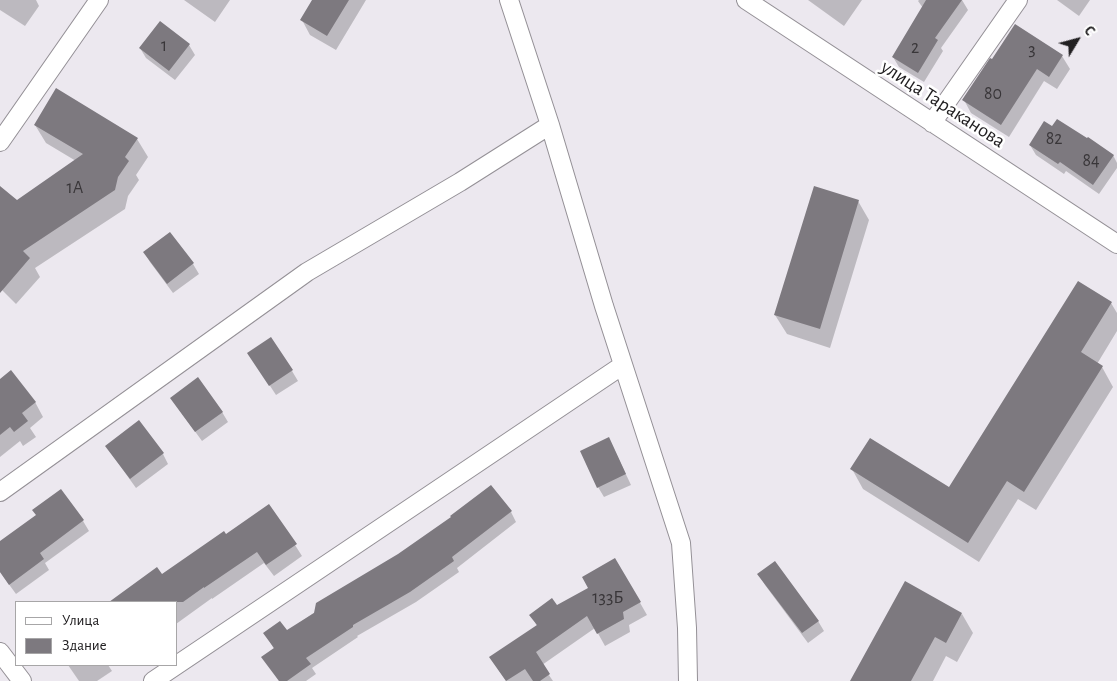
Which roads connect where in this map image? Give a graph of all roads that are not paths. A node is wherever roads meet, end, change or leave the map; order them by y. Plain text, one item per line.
1 (99, 0) edge
2 (509, 0) edge
3 (746, 0) edge
4 (1018, 0) edge
5 (932, 123) junction
6 (550, 125) junction
7 (0, 142) edge
8 (1117, 244) edge
9 (623, 365) junction
10 (0, 492) edge
11 (0, 652) edge
12 (178, 664) edge
13 (175, 666) edge
14 (22, 681) edge
15 (153, 681) edge
16 (688, 681) edge

1 - 7 street
2 - 6 street
3 - 5 street, улица Тараканова
4 - 5 street
5 - 8 street, улица Тараканова
6 - 9 street
6 - 10 street
9 - 12 street
9 - 16 street
11 - 14 street
13 - 15 street

